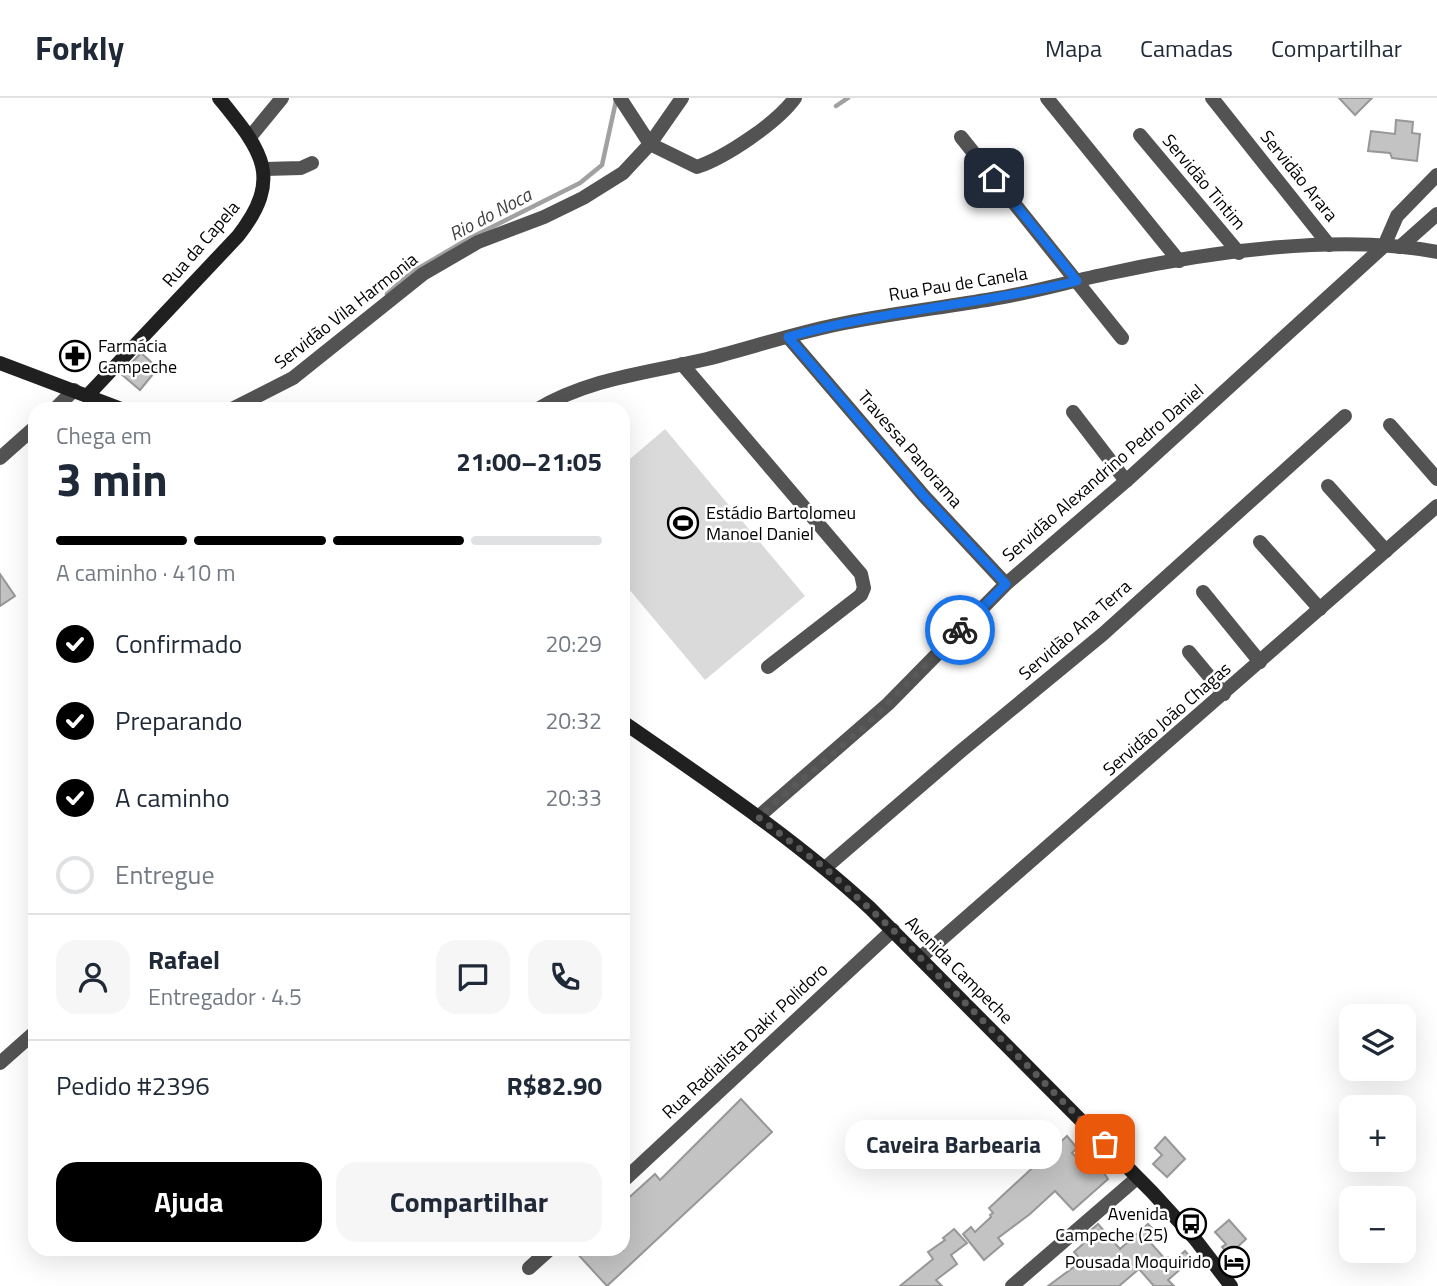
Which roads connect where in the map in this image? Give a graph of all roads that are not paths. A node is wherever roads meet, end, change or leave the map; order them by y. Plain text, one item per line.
1 (219, 98) edge
2 (282, 98) edge
3 (620, 98) edge
4 (682, 98) edge
5 (795, 98) edge
6 (1047, 98) edge
7 (1212, 98) edge
8 (1140, 135) dead end
9 (250, 137) junction
10 (961, 137) dead end
11 (650, 144) junction
12 (312, 163) dead end
13 (265, 169) junction
14 (1437, 175) edge
15 (1437, 214) edge
16 (1329, 245) junction
17 (1384, 246) junction
18 (1400, 247) junction
19 (1437, 252) edge
20 (1239, 253) junction
21 (1179, 261) junction
22 (1077, 281) junction
23 (788, 337) junction
24 (1122, 338) dead end
25 (0, 363) edge
26 (682, 364) junction
27 (81, 393) junction
28 (67, 402) edge
29 (104, 402) edge
30 (246, 402) edge
31 (552, 402) edge
32 (1073, 412) dead end
33 (1345, 416) dead end
34 (1390, 425) dead end
35 (28, 434) edge
36 (0, 458) edge
37 (1437, 479) edge
38 (1126, 481) junction
39 (1328, 486) dead end
40 (1437, 506) edge
41 (1260, 542) dead end
42 (1386, 551) junction
43 (1006, 584) junction
44 (1203, 592) dead end
45 (1320, 609) junction
46 (1189, 652) dead end
47 (1260, 662) junction
48 (768, 667) dead end
49 (1224, 694) junction
50 (630, 728) edge
51 (758, 817) junction
52 (825, 868) junction
53 (893, 930) junction
54 (920, 958) junction
55 (28, 1038) edge
56 (0, 1063) edge
57 (630, 1174) edge
58 (1138, 1178) junction
59 (542, 1256) edge
60 (529, 1268) dead end
61 (1012, 1286) edge
62 (1231, 1286) edge

1 - 9 main road
2 - 9 street
3 - 11 street
4 - 11 street, Servidão Vila Harmonia
5 - 11 street
6 - 21 street
7 - 16 street, Servidão Arara
8 - 20 street, Servidão Tintim
9 - 13 main road
10 - 22 street
11 - 30 street, Servidão Vila Harmonia
12 - 13 street
13 - 27 main road, Rua da Capela
14 - 17 street
15 - 18 street
16 - 17 street, Rua Pau de Canela
16 - 20 street, Rua Pau de Canela
17 - 18 street, Rua Pau de Canela
17 - 38 street, Servidão Alexandrino Pedro Daniel
18 - 19 street, Rua Pau de Canela
20 - 21 street, Rua Pau de Canela
21 - 22 street, Rua Pau de Canela
22 - 23 street, Rua Pau de Canela
22 - 24 street
23 - 26 street, Rua Pau de Canela
23 - 43 street, Travessa Panorama
25 - 27 main road
26 - 31 street, Rua Pau de Canela
26 - 48 street
27 - 28 street, Rua da Capela
27 - 29 main road
32 - 38 street
33 - 52 street, Servidão Ana Terra
34 - 37 street
35 - 36 street
38 - 43 street, Servidão Alexandrino Pedro Daniel
39 - 42 street
40 - 42 street, Servidão João Chagas
41 - 45 street
42 - 45 street, Servidão João Chagas
43 - 51 street, Servidão Alexandrino Pedro Daniel
44 - 47 street
45 - 47 street, Servidão João Chagas
46 - 49 street
47 - 49 street, Servidão João Chagas
49 - 54 street, Servidão João Chagas
50 - 51 main road, Avenida Campeche
51 - 52 main road, Avenida Campeche
52 - 53 main road, Avenida Campeche
53 - 54 main road, Avenida Campeche
53 - 57 street, Rua Radialista Dakir Polidoro
54 - 58 main road, Avenida Campeche
55 - 56 street
58 - 61 street
58 - 62 main road, Avenida Campeche
59 - 60 street

